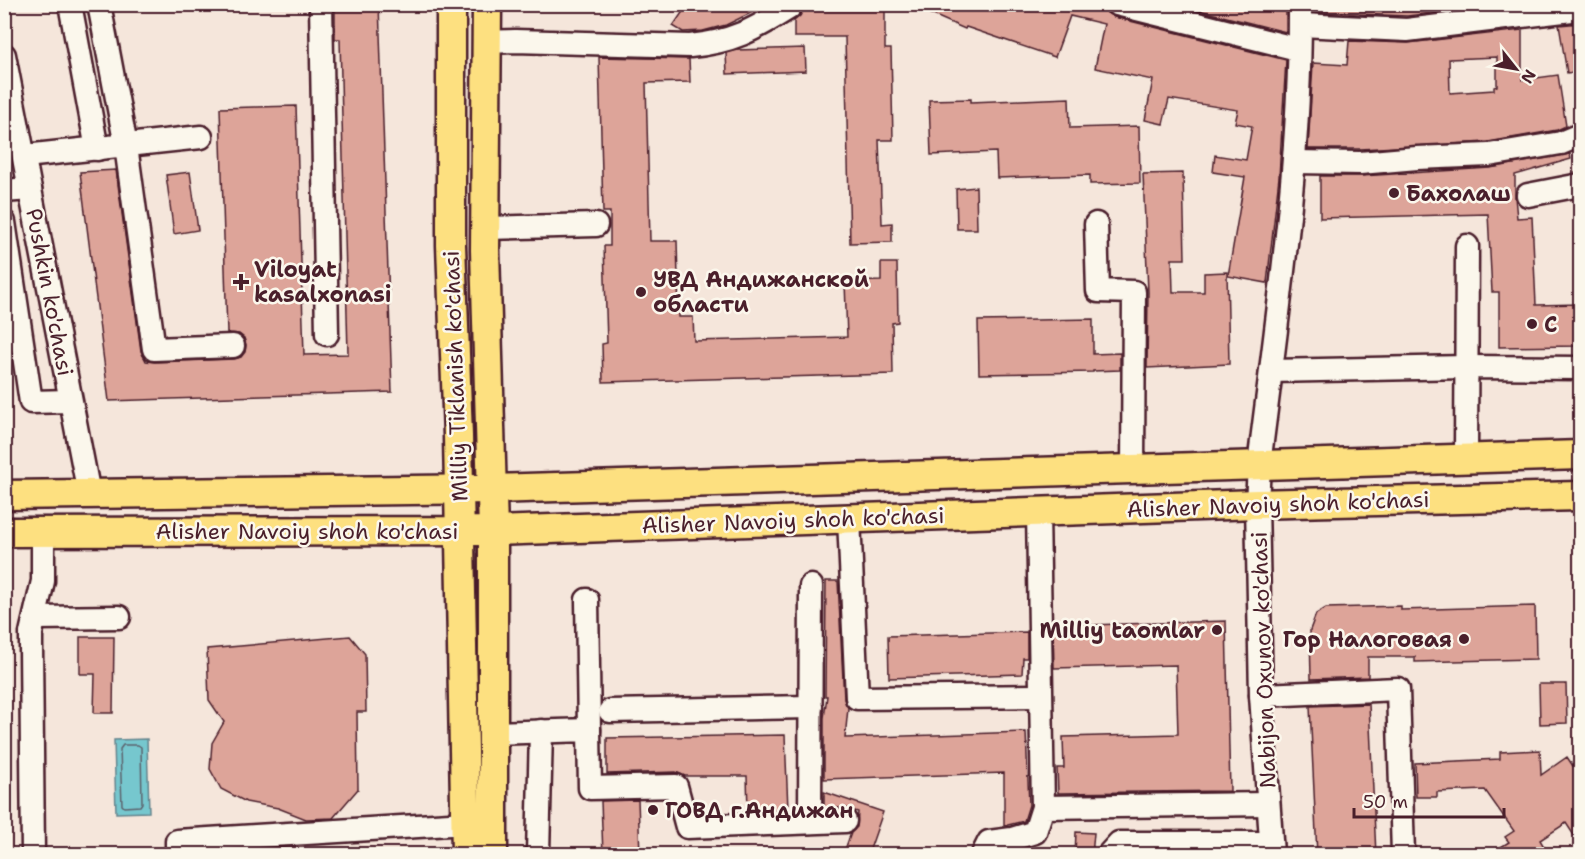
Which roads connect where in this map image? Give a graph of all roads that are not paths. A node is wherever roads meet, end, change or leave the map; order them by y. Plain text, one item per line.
1 (70, 4) edge
2 (99, 4) edge
3 (321, 4) edge
4 (451, 4) edge
5 (487, 4) edge
6 (792, 4) edge
7 (1117, 4) edge
8 (1581, 9) edge
9 (1300, 15) edge
10 (486, 42) junction
11 (1298, 49) junction
12 (4, 55) edge
13 (1581, 135) edge
14 (201, 137) dead end
15 (126, 146) junction
16 (97, 148) junction
17 (25, 156) junction
18 (1294, 162) junction
19 (1581, 184) edge
20 (30, 189) junction
21 (4, 191) edge
22 (1528, 195) dead end
23 (4, 222) edge
24 (1096, 224) dead end
25 (596, 225) dead end
26 (485, 228) junction
27 (1467, 246) dead end
28 (327, 334) dead end
29 (233, 346) dead end
30 (1466, 367) junction
31 (15, 368) edge
32 (1581, 368) edge
33 (1270, 371) junction
34 (70, 401) junction
35 (1581, 455) edge
36 (1466, 459) junction
37 (1259, 465) junction
38 (1133, 469) junction
39 (459, 489) junction
40 (492, 489) junction
41 (89, 494) junction
42 (4, 495) edge
43 (1581, 496) edge
44 (1257, 504) junction
45 (1038, 512) junction
46 (849, 518) junction
47 (90, 531) junction
48 (459, 531) junction
49 (493, 531) junction
50 (4, 532) edge
51 (43, 532) junction
52 (811, 586) dead end
53 (587, 600) dead end
54 (119, 617) dead end
55 (36, 618) junction
56 (1261, 695) junction
57 (1041, 696) junction
58 (811, 707) junction
59 (610, 711) dead end
60 (589, 730) junction
61 (464, 731) junction
62 (541, 731) junction
63 (493, 732) junction
64 (1268, 804) junction
65 (1043, 807) junction
66 (845, 821) dead end
67 (810, 822) junction
68 (479, 823) junction
69 (1271, 849) edge
70 (33, 855) edge
71 (177, 855) edge
72 (466, 855) edge
73 (493, 855) edge
74 (538, 855) edge
75 (983, 855) edge
76 (1109, 855) edge
77 (1403, 855) edge

1 - 16 street
2 - 15 street
3 - 28 street
4 - 39 main road, Milliy Tiklanish ko'chasi
5 - 10 main road, Milliy Tiklanish ko'chasi
6 - 10 street
7 - 11 street
8 - 9 street
9 - 11 street, Nabijon Oxunov ko'chasi
10 - 26 main road, Milliy Tiklanish ko'chasi
11 - 18 street, Nabijon Oxunov ko'chasi
12 - 17 street, Pushkin ko'chasi
13 - 18 street
14 - 15 street
15 - 16 street
15 - 29 street
16 - 17 street
17 - 20 street, Pushkin ko'chasi
18 - 33 street, Nabijon Oxunov ko'chasi
19 - 22 street
20 - 21 street
20 - 34 street, Pushkin ko'chasi
23 - 31 street
24 - 38 street
25 - 26 street
26 - 40 main road, Milliy Tiklanish ko'chasi
27 - 30 street
30 - 32 street
30 - 33 street
30 - 36 street
31 - 34 street
33 - 37 street, Nabijon Oxunov ko'chasi
34 - 41 street, Pushkin ko'chasi
35 - 36 main road, Alisher Navoiy shoh ko'chasi
36 - 37 main road, Alisher Navoiy shoh ko'chasi
37 - 38 main road, Alisher Navoiy shoh ko'chasi
37 - 44 street, Nabijon Oxunov ko'chasi
38 - 40 main road, Alisher Navoiy shoh ko'chasi
39 - 40 main road, Alisher Navoiy shoh ko'chasi
39 - 41 main road, Alisher Navoiy shoh ko'chasi
39 - 48 main road, Milliy Tiklanish ko'chasi
40 - 49 main road, Milliy Tiklanish ko'chasi
41 - 42 main road, Alisher Navoiy shoh ko'chasi
41 - 47 main road
43 - 44 main road, Alisher Navoiy shoh ko'chasi
44 - 45 main road, Alisher Navoiy shoh ko'chasi
44 - 56 street, Nabijon Oxunov ko'chasi
45 - 46 main road, Alisher Navoiy shoh ko'chasi
45 - 57 street
46 - 49 main road, Alisher Navoiy shoh ko'chasi
46 - 57 street
47 - 48 main road, Alisher Navoiy shoh ko'chasi
47 - 51 main road, Alisher Navoiy shoh ko'chasi
48 - 49 main road, Alisher Navoiy shoh ko'chasi
48 - 61 main road, Milliy Tiklanish ko'chasi
49 - 63 main road, Milliy Tiklanish ko'chasi
50 - 51 main road, Alisher Navoiy shoh ko'chasi
51 - 55 street
52 - 58 street
53 - 60 street
54 - 55 street
55 - 70 street
56 - 64 street, Nabijon Oxunov ko'chasi
56 - 77 street
57 - 65 street
58 - 59 street
58 - 67 street
60 - 62 street
60 - 67 street
61 - 63 main road
61 - 68 main road, Milliy Tiklanish ko'chasi
62 - 63 street
62 - 74 street
63 - 68 main road, Milliy Tiklanish ko'chasi
64 - 65 street
64 - 69 street, Nabijon Oxunov ko'chasi
65 - 75 street
66 - 67 street
68 - 71 street
68 - 72 main road, Milliy Tiklanish ko'chasi
68 - 73 main road, Milliy Tiklanish ko'chasi
69 - 76 street

